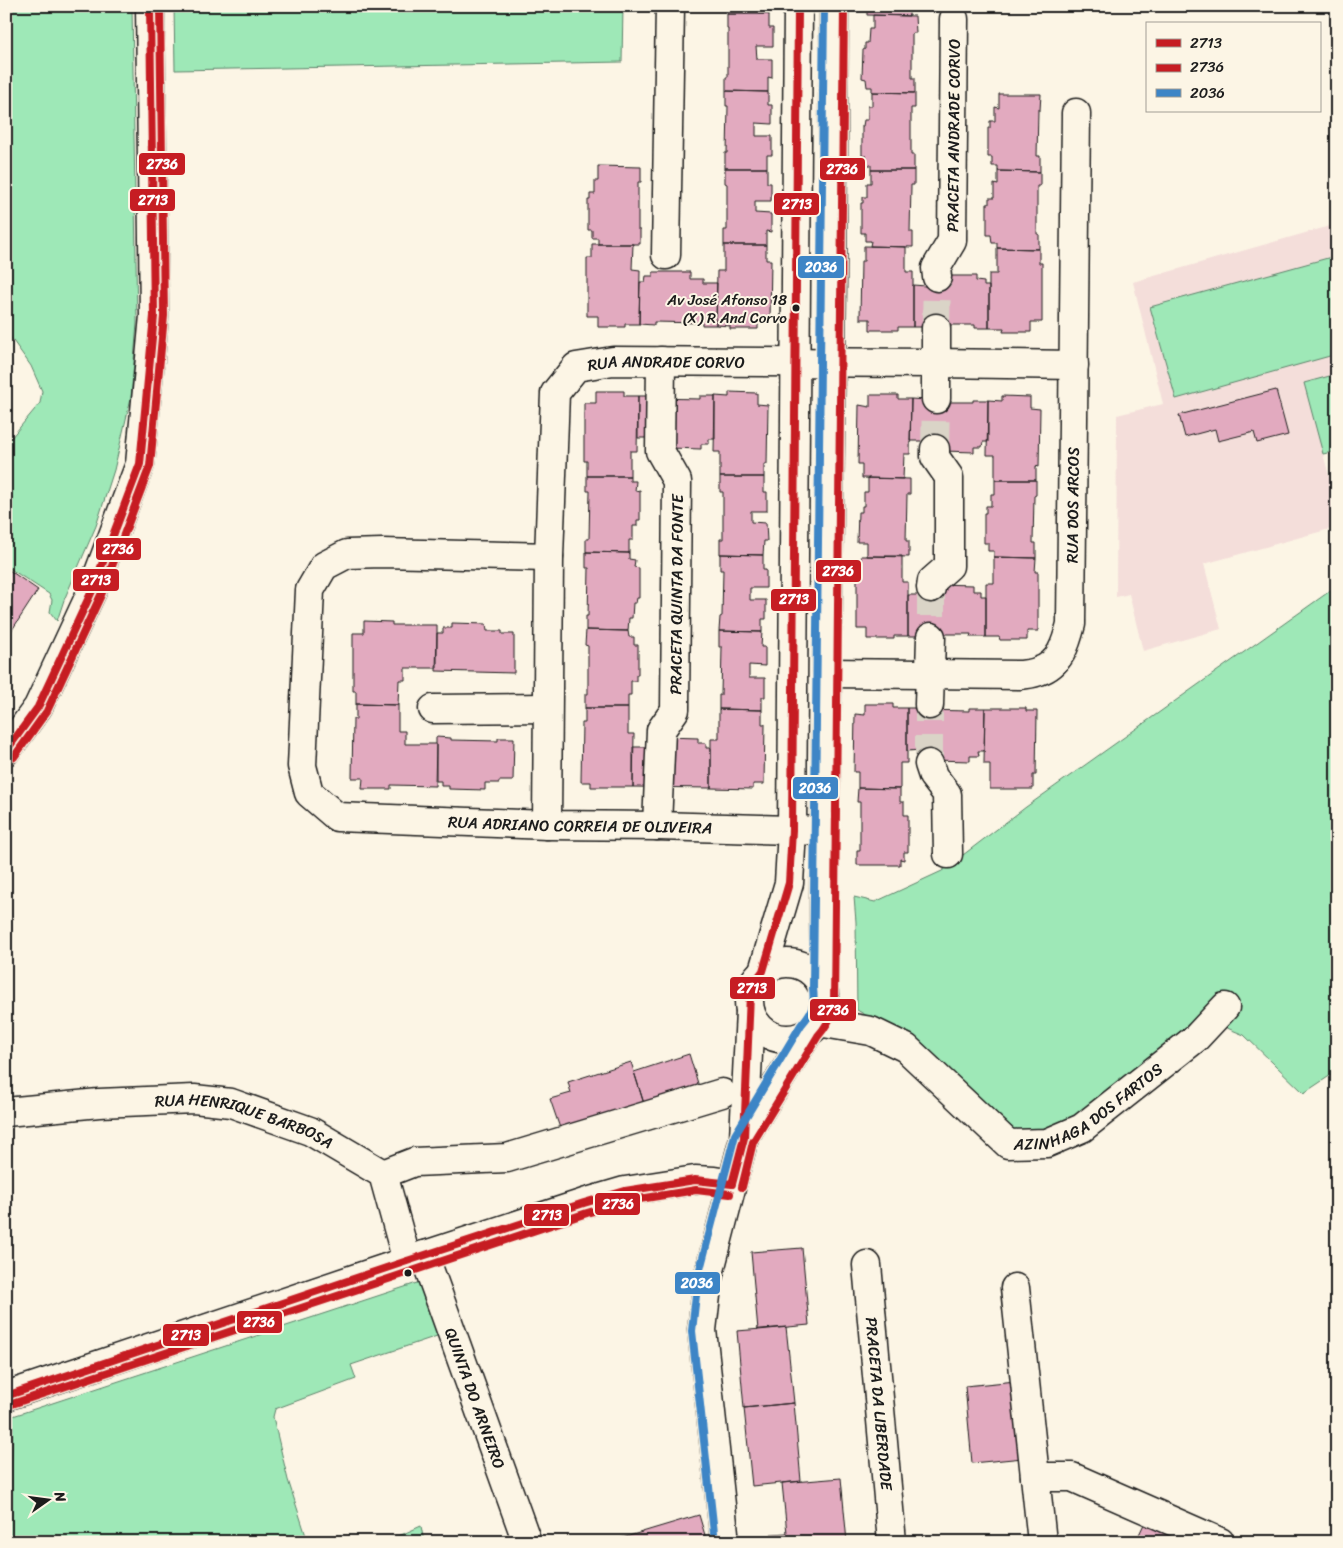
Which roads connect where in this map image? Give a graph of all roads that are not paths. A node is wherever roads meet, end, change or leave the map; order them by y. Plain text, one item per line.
1 (150, 6) edge
2 (670, 6) edge
3 (798, 6) edge
4 (834, 6) edge
5 (954, 19) dead end
6 (1076, 113) dead end
7 (666, 254) dead end
8 (937, 277) tunnel mouth
9 (936, 328) tunnel mouth
10 (661, 361) junction
11 (795, 362) junction
12 (831, 362) junction
13 (936, 362) junction
14 (1074, 365) junction
15 (936, 399) tunnel mouth
16 (935, 449) tunnel mouth
17 (549, 558) junction
18 (931, 588) tunnel mouth
19 (932, 637) tunnel mouth
20 (827, 673) junction
21 (931, 674) junction
22 (929, 705) tunnel mouth
23 (547, 708) junction
24 (433, 709) dead end
25 (6, 751) edge
26 (929, 764) tunnel mouth
27 (547, 825) junction
28 (657, 826) junction
29 (792, 830) junction
30 (825, 831) junction
31 (948, 854) dead end
32 (763, 971) junction
33 (822, 988) junction
34 (1225, 1007) dead end
35 (750, 1011) junction
36 (814, 1026) junction
37 (722, 1093) dead end
38 (6, 1112) edge
39 (744, 1138) junction
40 (383, 1174) junction
41 (732, 1184) junction
42 (416, 1258) junction
43 (867, 1265) dead end
44 (1015, 1288) dead end
45 (6, 1396) edge
46 (1035, 1477) junction
47 (527, 1542) edge
48 (725, 1542) edge
49 (892, 1542) edge
50 (1042, 1542) edge
51 (1220, 1542) edge

1 - 25 street
2 - 7 street
3 - 11 street
4 - 12 street
5 - 8 street, PRACETA ANDRADE CORVO
6 - 14 street, RUA DOS ARCOS
9 - 13 street
10 - 11 street, RUA ANDRADE CORVO
10 - 17 street, RUA ANDRADE CORVO
10 - 28 street, PRACETA QUINTA DA FONTE
11 - 12 street, RUA ANDRADE CORVO
11 - 29 street
12 - 13 street, RUA ANDRADE CORVO
12 - 20 street
13 - 14 street, RUA ANDRADE CORVO
13 - 15 street
14 - 21 street, RUA DOS ARCOS
16 - 18 street
17 - 23 street, RUA ANDRADE CORVO
17 - 27 street, RUA ADRIANO CORREIA DE OLIVEIRA
19 - 21 street
20 - 21 street, RUA DOS ARCOS
20 - 30 street
21 - 22 street
23 - 24 street
23 - 27 street, RUA ANDRADE CORVO
26 - 31 street
27 - 28 street, RUA ADRIANO CORREIA DE OLIVEIRA
28 - 29 street, RUA ADRIANO CORREIA DE OLIVEIRA
29 - 30 street, RUA ADRIANO CORREIA DE OLIVEIRA
29 - 32 street
30 - 33 street
32 - 33 street
32 - 35 street
33 - 36 street
34 - 36 street, AZINHAGA DOS FARTOS
35 - 36 street
35 - 39 street
36 - 39 street
37 - 40 street
38 - 40 street, RUA HENRIQUE BARBOSA
39 - 41 street
40 - 42 street
41 - 42 street
41 - 48 street
42 - 45 street
42 - 47 street, QUINTA DO ARNEIRO
43 - 49 street, PRACETA DA LIBERDADE
44 - 46 street
46 - 50 street
46 - 51 street

